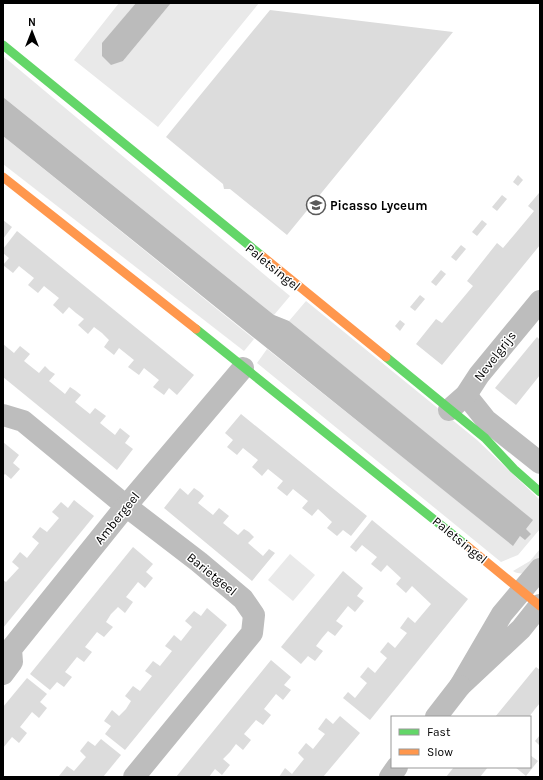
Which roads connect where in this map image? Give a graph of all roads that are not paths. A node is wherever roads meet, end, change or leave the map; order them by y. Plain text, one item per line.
1 (3, 45) edge
2 (3, 177) edge
3 (540, 300) edge
4 (243, 368) junction
5 (466, 395) junction
6 (449, 410) junction
7 (3, 415) edge
8 (540, 462) edge
9 (540, 492) edge
10 (126, 506) junction
11 (540, 569) edge
12 (522, 591) junction
13 (540, 606) edge
14 (3, 674) edge
15 (460, 686) junction
16 (437, 716) edge
17 (397, 768) edge
18 (134, 777) edge
19 (390, 777) edge

1 - 6 street, Paletsingel
2 - 4 street, Paletsingel
3 - 5 street, Nevelgrijs
4 - 10 street, Ambergeel
4 - 12 street, Paletsingel
5 - 6 street, Nevelgrijs
5 - 8 street
6 - 9 street, Paletsingel
7 - 10 street, Barietgeel
10 - 14 street, Ambergeel
10 - 18 street, Barietgeel
11 - 12 street
12 - 13 street, Paletsingel
12 - 15 street
13 - 15 street
15 - 16 street
17 - 19 street

